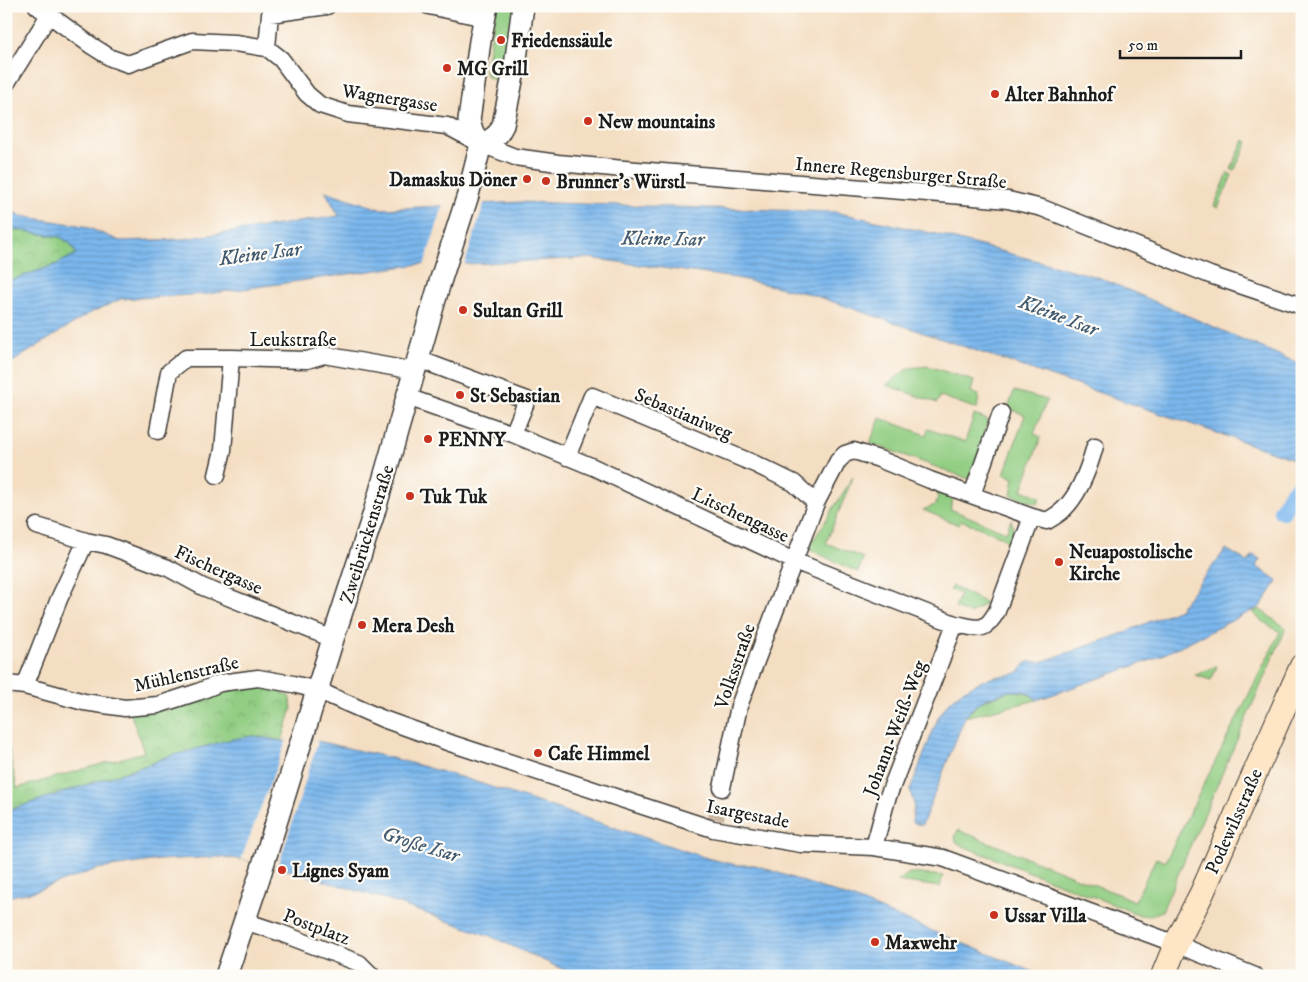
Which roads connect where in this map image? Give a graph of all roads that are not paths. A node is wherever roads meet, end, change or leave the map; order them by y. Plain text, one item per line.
1 (327, 6) edge
2 (429, 6) edge
3 (523, 6) edge
4 (43, 11) edge
5 (486, 12) edge
6 (268, 48) junction
7 (6, 84) edge
8 (481, 144) junction
9 (1302, 306) edge
10 (231, 358) junction
11 (417, 365) junction
12 (408, 397) junction
13 (1001, 413) dead end
14 (158, 431) dead end
15 (513, 434) junction
16 (1095, 446) dead end
17 (567, 457) junction
18 (217, 475) dead end
19 (972, 495) junction
20 (816, 503) junction
21 (1032, 517) junction
22 (37, 526) dead end
23 (86, 541) junction
24 (794, 561) junction
25 (955, 624) junction
26 (333, 639) junction
27 (1302, 666) edge
28 (6, 684) edge
29 (25, 686) junction
30 (317, 690) junction
31 (722, 788) tunnel mouth
32 (874, 847) junction
33 (244, 921) junction
34 (1176, 944) junction
35 (1164, 975) edge
36 (226, 976) edge
37 (372, 976) edge
38 (1255, 976) edge

1 - 6 street
2 - 5 street
3 - 8 street
4 - 6 street
4 - 7 street
5 - 8 street
6 - 8 street, Wagnergasse
8 - 9 street, Innere Regensburger Straße
8 - 11 street, Zweibrückenstraße
10 - 11 street, Leukstraße
10 - 14 street, Leukstraße
10 - 18 street, Leukstraße
11 - 12 street, Zweibrückenstraße
11 - 15 street
12 - 15 street, Litschengasse
12 - 26 street, Zweibrückenstraße
13 - 19 street
15 - 17 street, Litschengasse
16 - 21 street
17 - 20 street, Sebastianiweg
17 - 24 street, Litschengasse
19 - 20 street, Volksstraße
19 - 21 street
20 - 24 street, Volksstraße
21 - 25 street, Litschengasse
22 - 23 street, Fischergasse
23 - 26 street, Fischergasse
23 - 29 street
24 - 25 street, Litschengasse
24 - 31 street, Volksstraße
25 - 32 street, Johann-Weiß-Weg
26 - 30 street, Zweibrückenstraße
27 - 34 main road, Podewilsstraße
28 - 29 street, Mühlenstraße
29 - 30 street, Mühlenstraße
30 - 32 street, Isargestade
30 - 33 street, Zweibrückenstraße
32 - 34 street, Isargestade
33 - 36 street, Zweibrückenstraße
33 - 37 street, Postplatz
34 - 35 main road, Podewilsstraße
34 - 38 street, Isargestade

